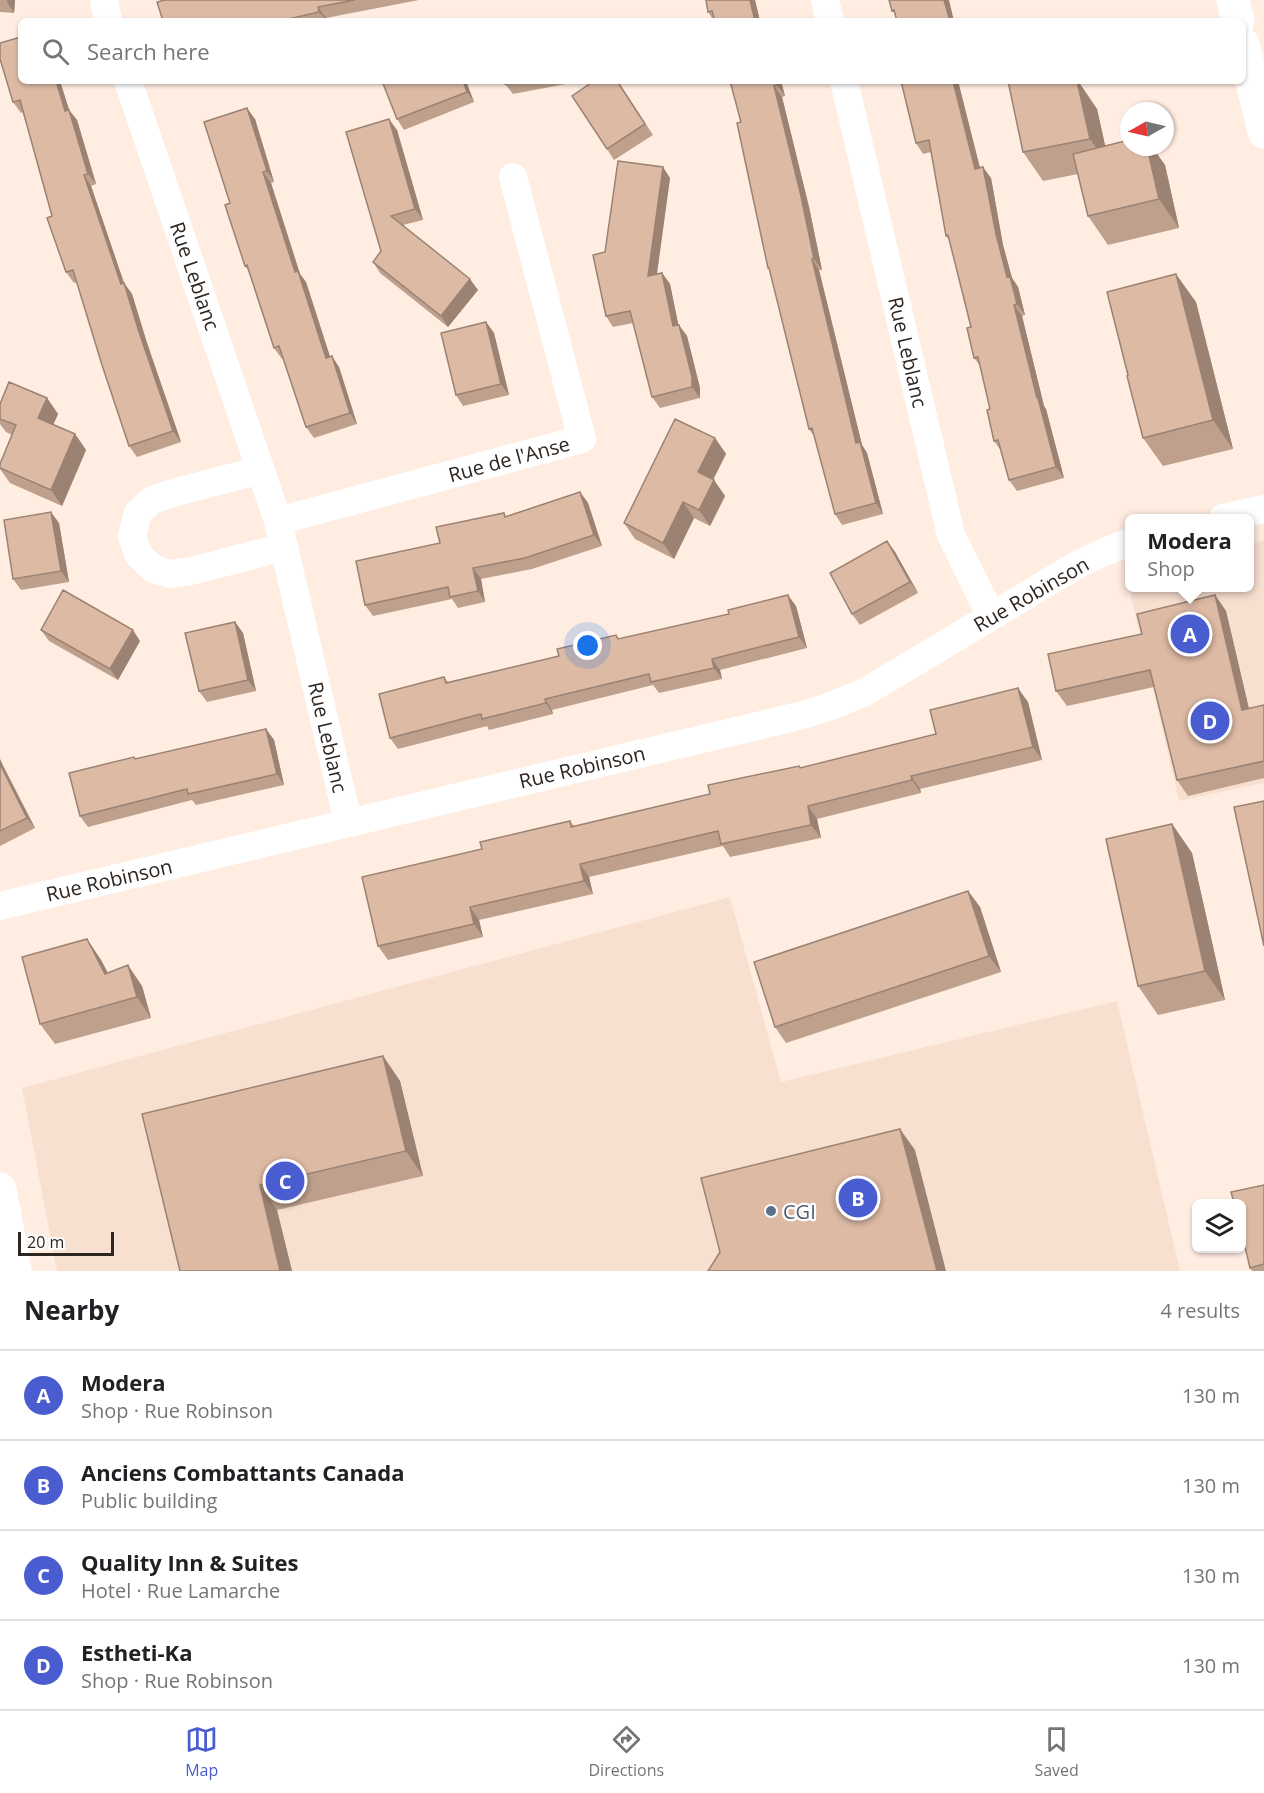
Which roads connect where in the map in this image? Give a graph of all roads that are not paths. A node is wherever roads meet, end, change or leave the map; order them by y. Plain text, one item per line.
1 (104, 0) edge
2 (825, 0) edge
3 (1233, 0) edge
4 (107, 18) edge
5 (829, 18) edge
6 (1237, 18) edge
7 (1246, 57) edge
8 (129, 84) edge
9 (845, 84) edge
10 (1264, 132) edge
11 (513, 177) dead end
12 (261, 470) junction
13 (1264, 509) edge
14 (1244, 514) edge
15 (281, 534) junction
16 (1125, 544) edge
17 (991, 616) junction
18 (348, 822) junction
19 (0, 906) edge
20 (0, 1189) edge
21 (15, 1271) edge

1 - 4 street
2 - 5 street
3 - 6 street
7 - 10 street
8 - 12 street, Rue Leblanc
9 - 17 street, Rue Leblanc
11 - 15 street, Rue de l'Anse
12 - 15 street, Rue Leblanc
12 - 15 street
13 - 14 street
15 - 18 street, Rue Leblanc
16 - 17 street, Rue Robinson
17 - 18 street, Rue Robinson
18 - 19 street, Rue Robinson
20 - 21 street

